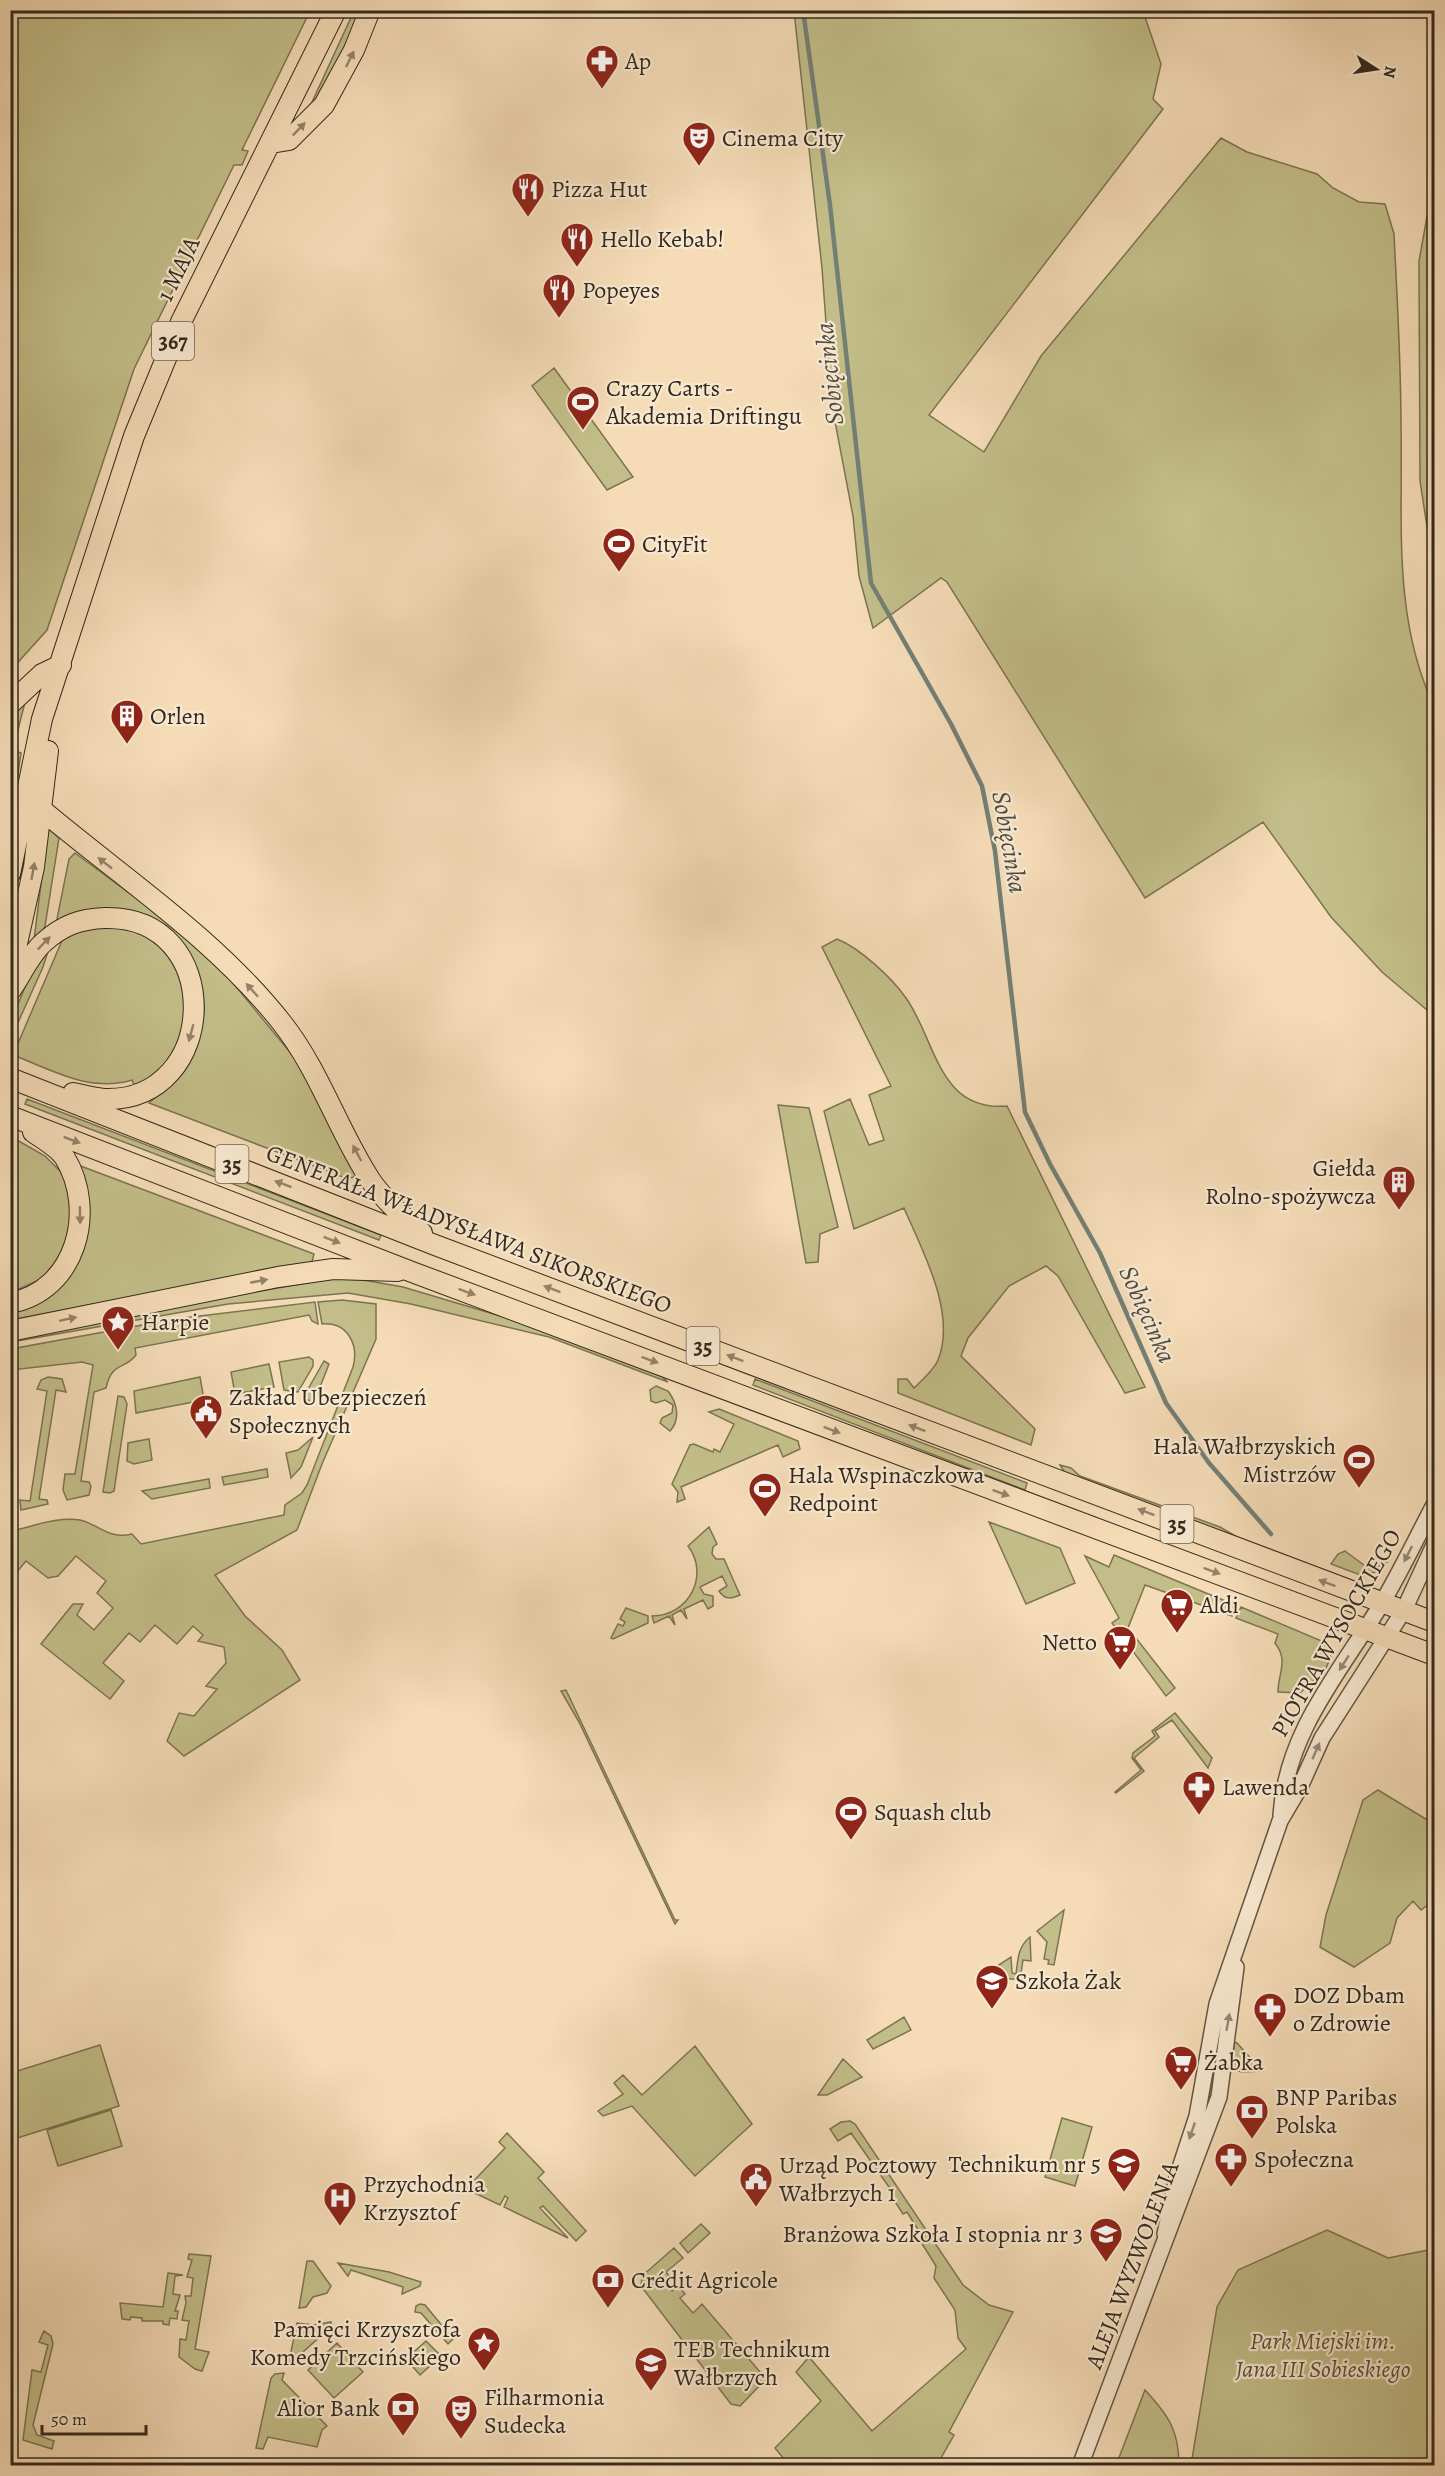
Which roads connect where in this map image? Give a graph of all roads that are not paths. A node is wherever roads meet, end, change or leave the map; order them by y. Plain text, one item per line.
1 (336, 10) edge
2 (370, 10) edge
3 (270, 143) junction
4 (61, 665) junction
5 (10, 704) edge
6 (42, 810) junction
7 (10, 874) edge
8 (10, 975) edge
9 (10, 991) edge
10 (10, 1078) edge
11 (29, 1085) junction
12 (14, 1118) edge
13 (403, 1231) junction
14 (435, 1245) junction
15 (390, 1262) junction
16 (412, 1272) junction
17 (10, 1303) edge
18 (10, 1331) edge
19 (1434, 1505) edge
20 (1434, 1545) edge
21 (1383, 1602) junction
22 (1404, 1610) junction
23 (1434, 1622) edge
24 (1366, 1628) junction
25 (1387, 1637) junction
26 (1434, 1655) edge
27 (1280, 1821) junction
28 (1237, 1953) junction
29 (1222, 2080) joint
30 (1165, 2234) junction
31 (1080, 2466) edge

1 - 3 main road, 1 MAJA / 367
3 -> 2 main road
3 - 4 main road, 1 MAJA / 367
4 - 5 main road
4 - 6 main road, 1 MAJA / 367
4 - 7 main road, 1 MAJA / 367
8 -> 6 main road, 1 MAJA / 367
14 -> 6 main road
9 -> 11 main road
10 - 11 main road, GENERAŁA WŁADYSŁAWA SIKORSKIEGO / 35
13 -> 11 main road, GENERAŁA WŁADYSŁAWA SIKORSKIEGO / 35
12 -> 15 main road, 35
12 -> 17 main road
13 - 14 main road, GENERAŁA WŁADYSŁAWA SIKORSKIEGO / 35
13 - 15 main road
21 -> 14 main road, GENERAŁA WŁADYSŁAWA SIKORSKIEGO / 35
15 - 16 main road, 35
18 -> 16 main road
16 -> 24 main road, 35
19 -> 21 street, PIOTRA WYSOCKIEGO
20 - 22 street, PIOTRA WYSOCKIEGO
21 - 22 main road, 35
21 - 24 street, PIOTRA WYSOCKIEGO
22 - 23 main road, 35
22 - 25 street, PIOTRA WYSOCKIEGO
24 - 25 main road, 35
24 -> 27 street, PIOTRA WYSOCKIEGO
25 - 26 main road, 35
27 -> 25 street, PIOTRA WYSOCKIEGO
27 - 28 street, PIOTRA WYSOCKIEGO
29 -> 28 street, PIOTRA WYSOCKIEGO
28 -> 30 street, PIOTRA WYSOCKIEGO
29 - 30 street, ALEJA WYZWOLENIA
30 - 31 street, ALEJA WYZWOLENIA

